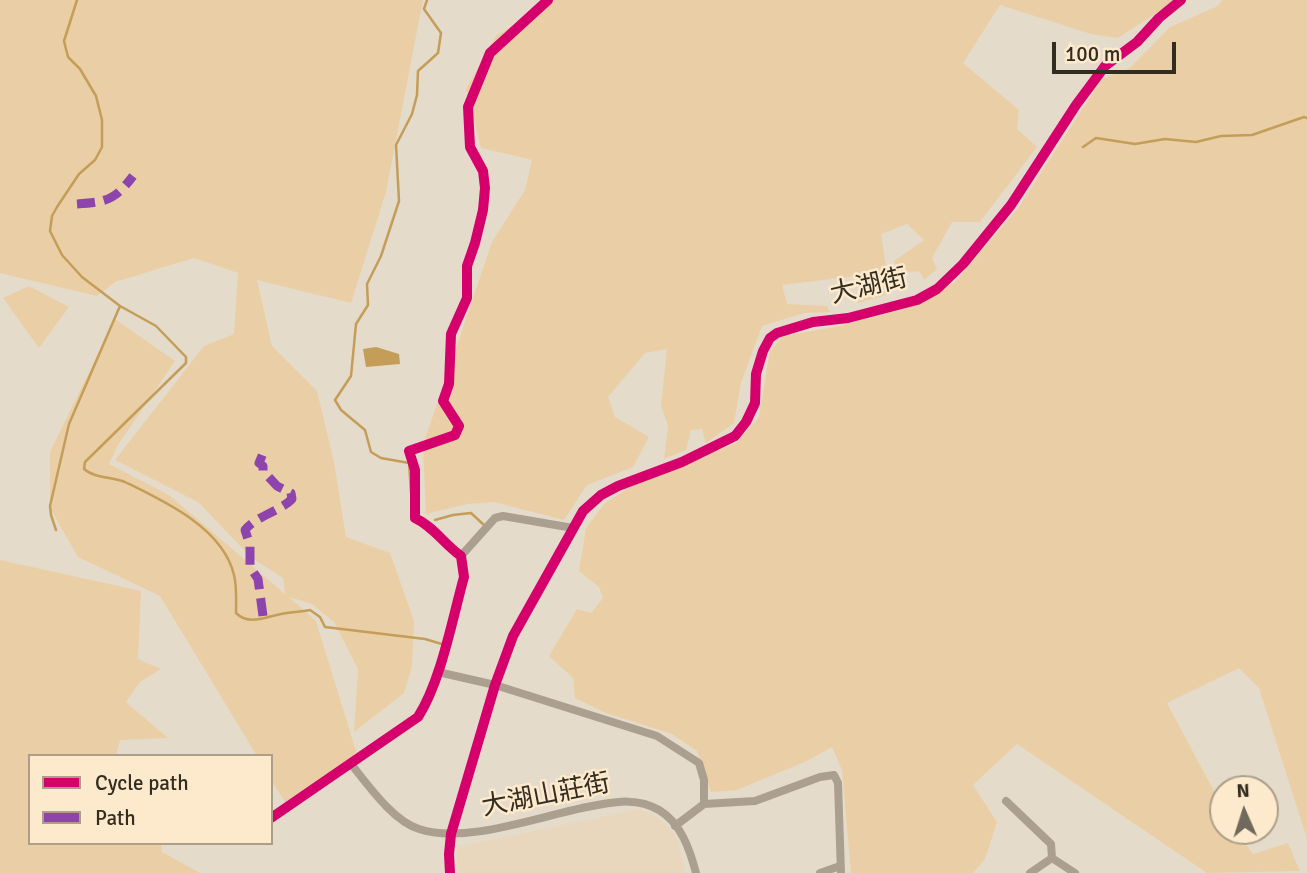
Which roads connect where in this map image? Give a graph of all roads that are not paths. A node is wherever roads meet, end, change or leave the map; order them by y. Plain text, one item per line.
1 (548, 0) edge
2 (1181, 0) edge
3 (573, 528) junction
4 (461, 556) junction
5 (438, 673) junction
6 (495, 685) junction
7 (351, 764) junction
8 (1006, 801) dead end
9 (704, 804) junction
10 (273, 817) edge
11 (675, 826) junction
12 (451, 834) junction
13 (1052, 858) junction
14 (841, 869) edge
15 (450, 873) edge
16 (696, 873) edge
17 (820, 873) edge
18 (1030, 873) edge
19 (1075, 873) edge

1 - 4 street
2 - 3 street, 大湖街
3 - 4 street
3 - 6 street, 大湖街
4 - 5 street
5 - 6 street
5 - 7 street
6 - 9 street
6 - 12 street, 大湖街
7 - 10 street
7 - 12 street, 大湖山莊街
8 - 13 street
9 - 11 street
9 - 14 street
11 - 12 street, 大湖山莊街
11 - 16 street, 大湖山莊街
12 - 15 street, 大湖街
13 - 18 street
13 - 19 street
14 - 17 street

